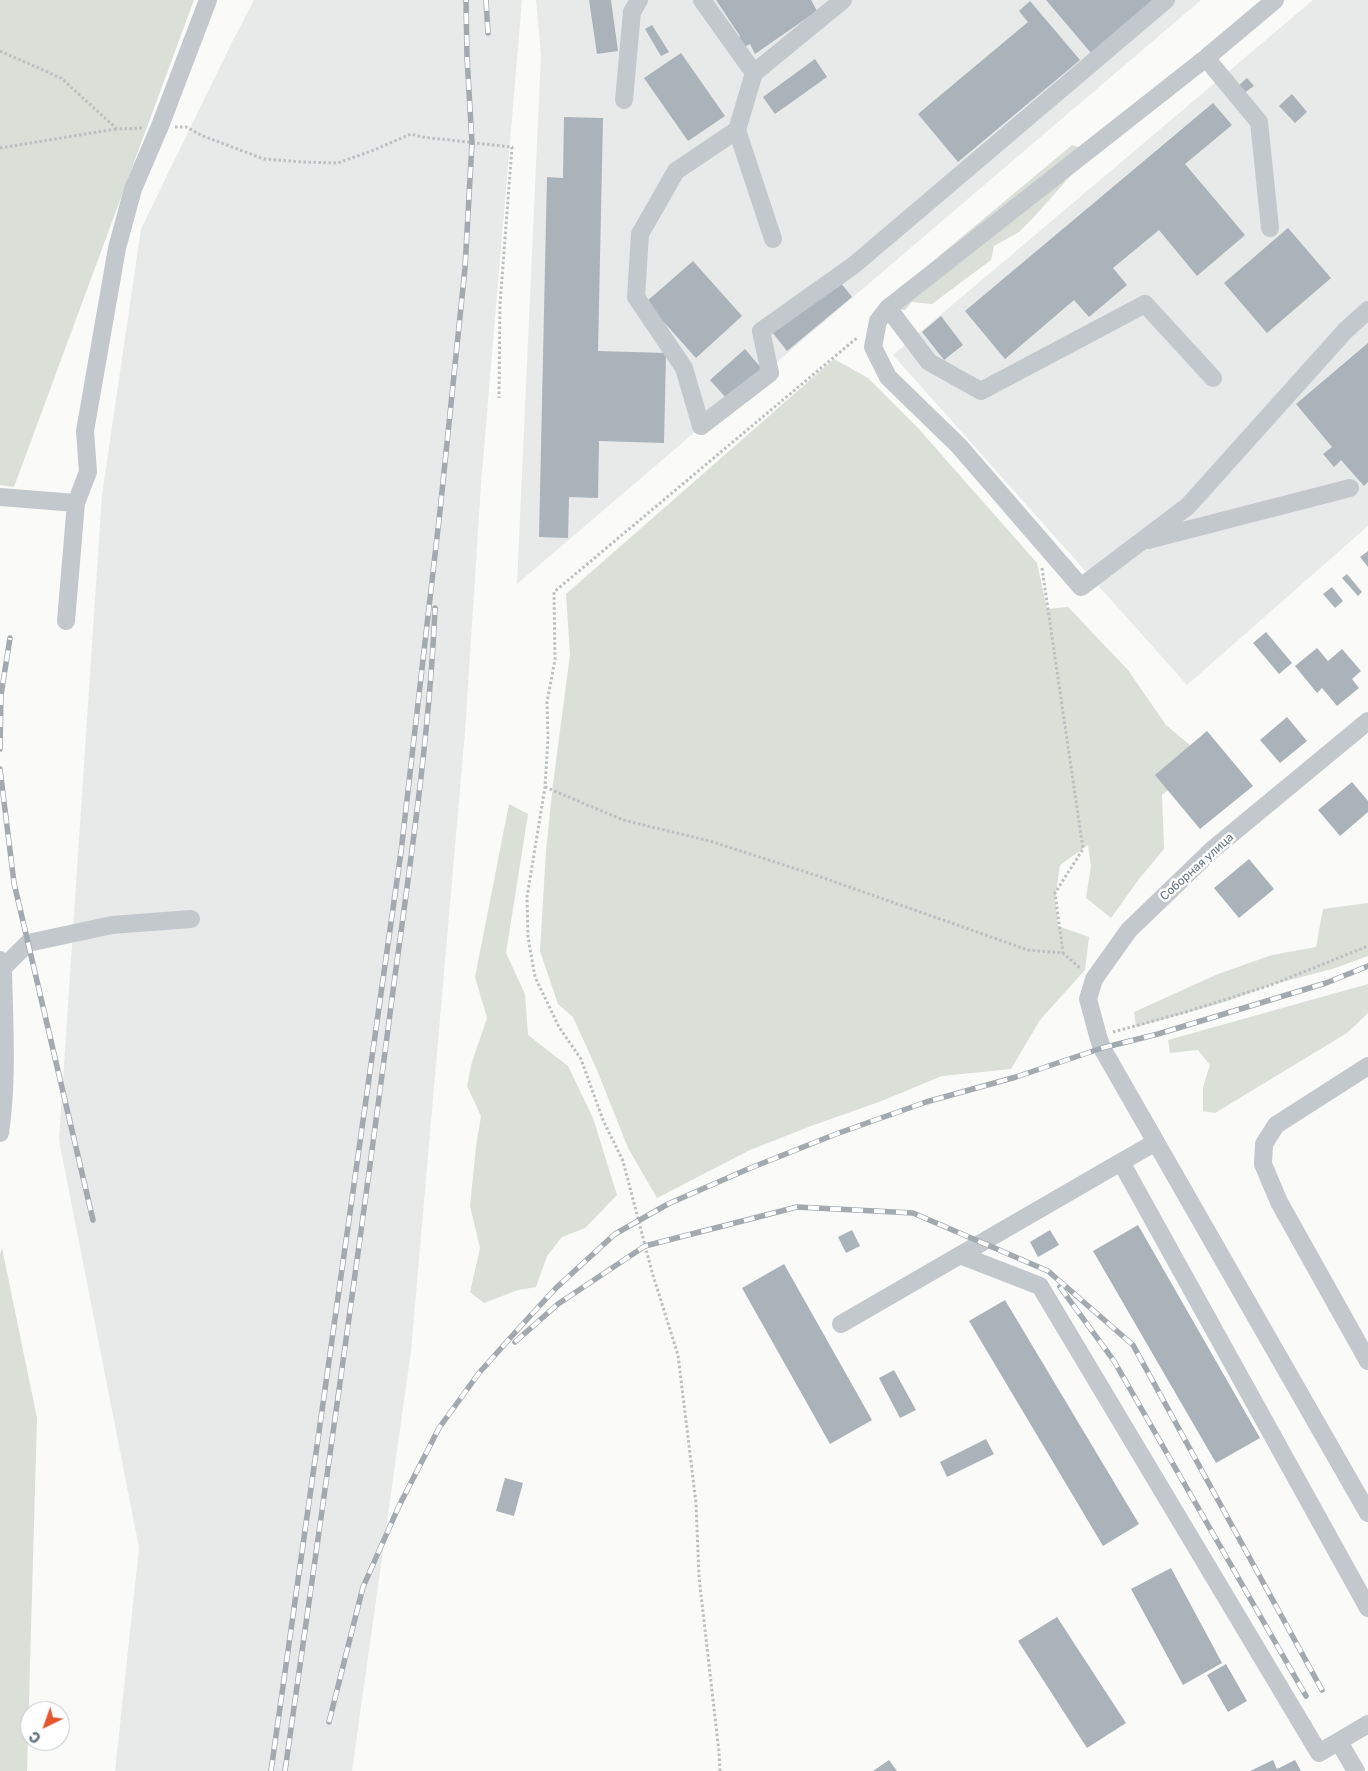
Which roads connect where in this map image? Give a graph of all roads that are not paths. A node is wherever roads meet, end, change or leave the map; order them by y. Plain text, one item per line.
1 (208, 0) edge
2 (638, 0) edge
3 (702, 0) edge
4 (843, 0) edge
5 (1166, 0) edge
6 (1276, 0) edge
7 (1206, 58) junction
8 (754, 73) junction
9 (624, 100) dead end
10 (737, 130) junction
11 (1270, 228) dead end
12 (773, 239) dead end
13 (888, 308) junction
14 (1368, 310) edge
15 (1213, 378) dead end
16 (1350, 488) dead end
17 (0, 497) edge
18 (76, 503) junction
19 (1138, 543) junction
20 (66, 621) dead end
21 (1368, 721) edge
22 (191, 919) dead end
23 (2, 964) edge
24 (1368, 1066) edge
25 (0, 1133) edge
26 (1156, 1142) junction
27 (1121, 1162) junction
28 (960, 1255) junction
29 (841, 1324) dead end
30 (1368, 1362) edge
31 (1368, 1513) edge
32 (1368, 1608) edge
33 (1368, 1724) edge
34 (1339, 1742) junction
35 (1356, 1771) edge

1 - 18 street
2 - 9 street
3 - 8 street
4 - 8 street
5 - 10 street
6 - 7 street
7 - 11 street
7 - 13 street
8 - 10 street
10 - 12 street
13 - 15 street
13 - 19 street
14 - 19 street
16 - 19 street
17 - 18 street
18 - 20 street
21 - 26 street, Соборная улица
22 - 23 street
23 - 25 street
24 - 30 street
26 - 27 street
26 - 31 street, Соборная улица
27 - 28 street
27 - 32 street
28 - 29 street
28 - 34 street
33 - 34 street
34 - 35 street

